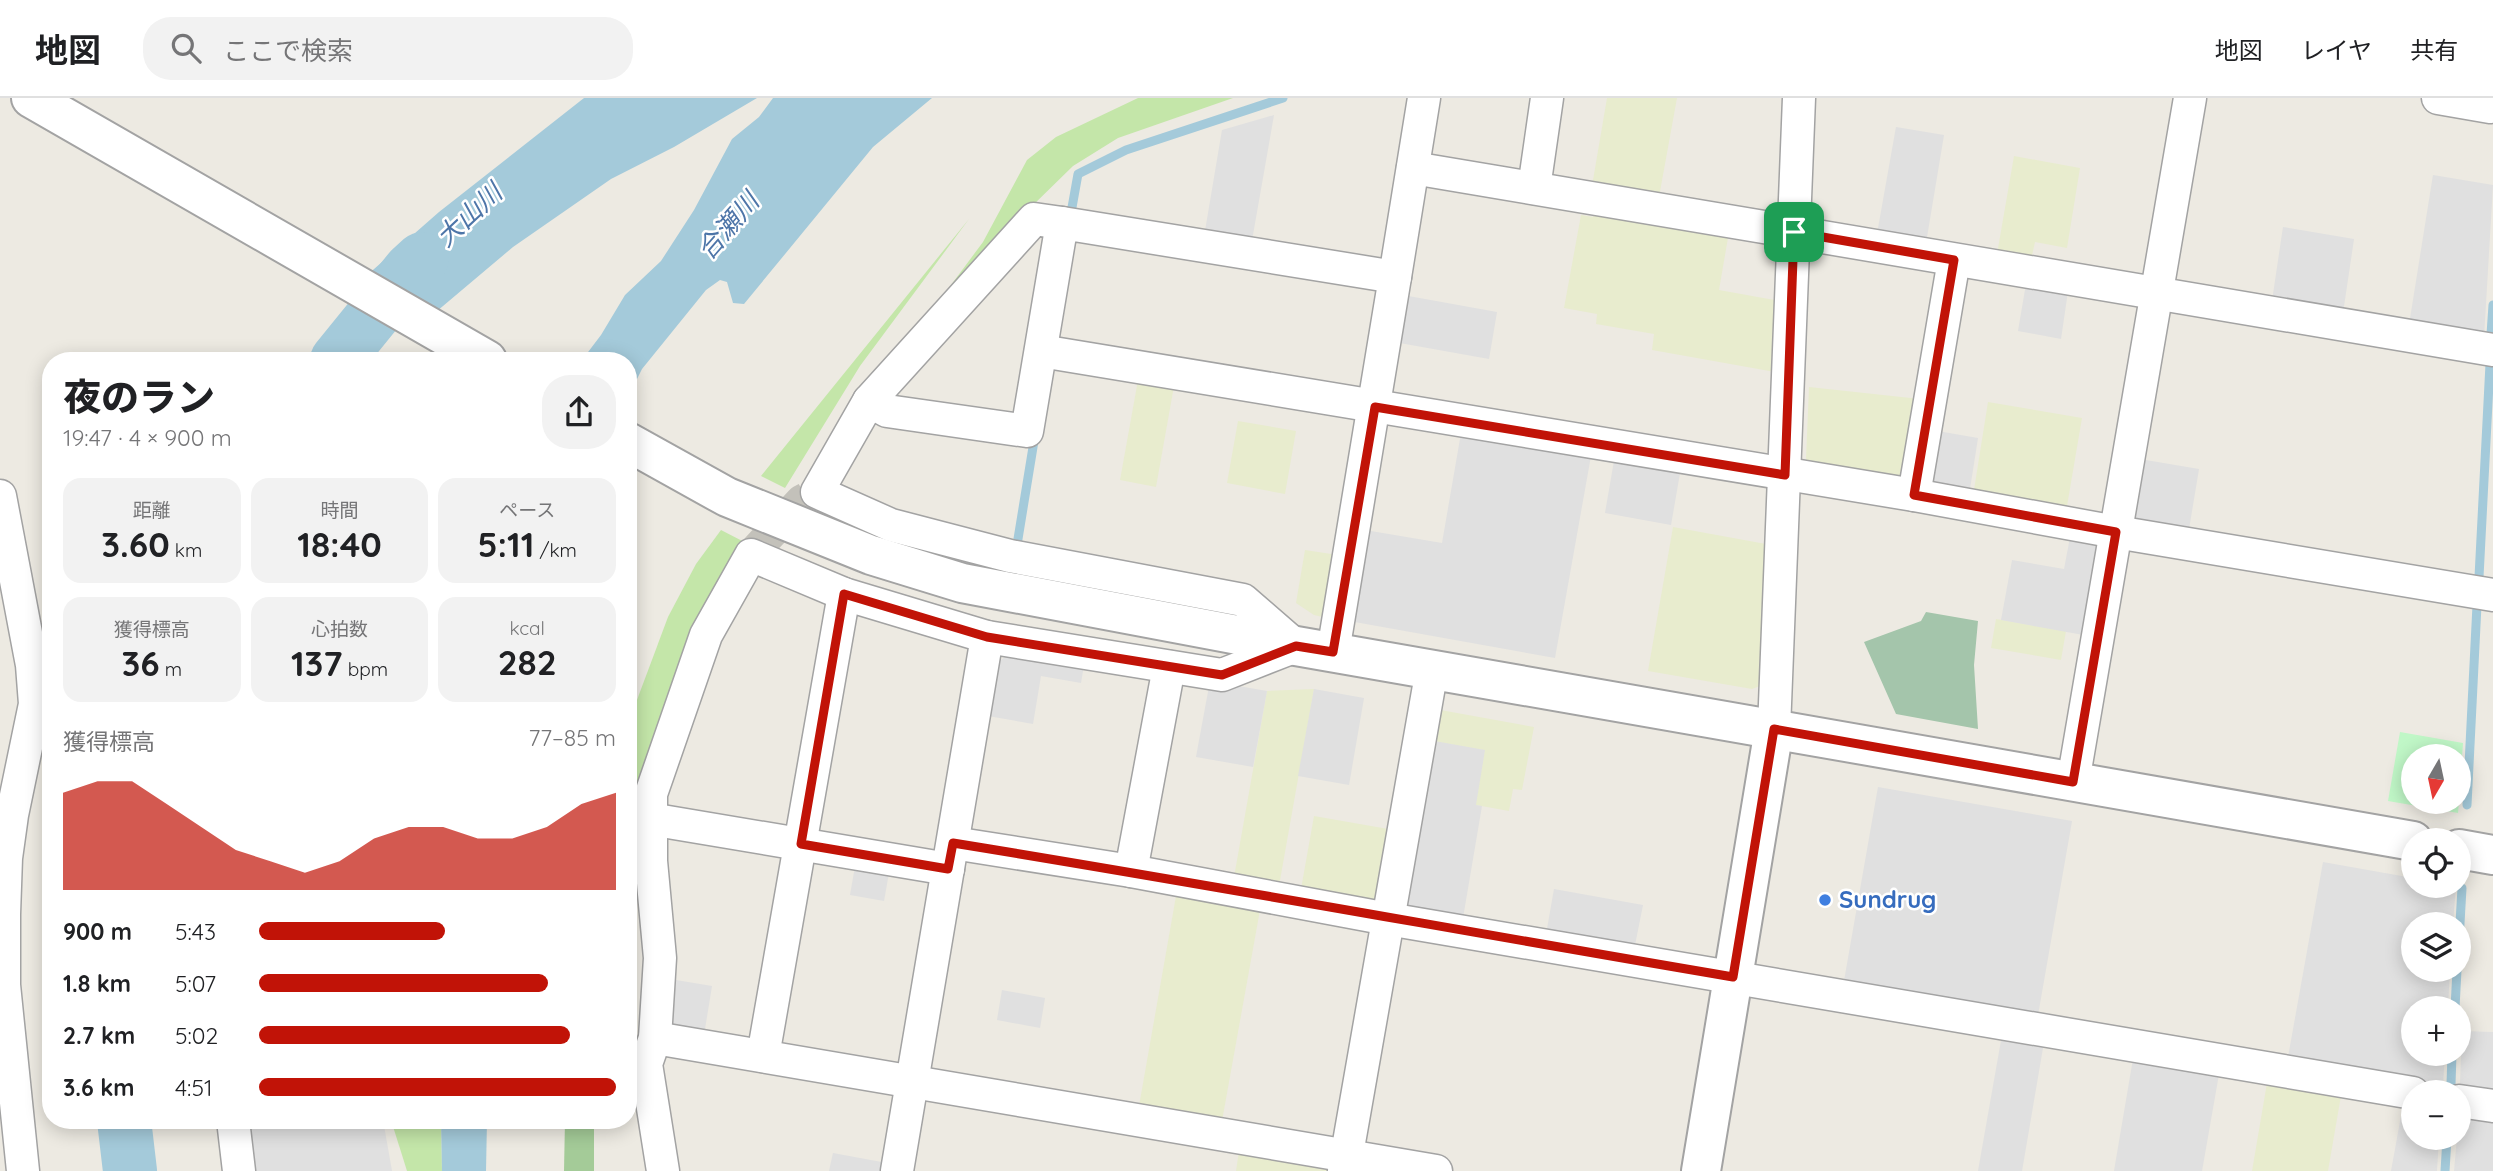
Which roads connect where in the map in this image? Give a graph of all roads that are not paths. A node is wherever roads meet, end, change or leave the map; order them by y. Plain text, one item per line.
1 (31, 98) edge
2 (1424, 98) edge
3 (1548, 98) edge
4 (1799, 98) edge
5 (2190, 98) edge
6 (2438, 98) edge
7 (2490, 107) dead end
8 (1413, 168) junction
9 (1534, 188) junction
10 (1062, 223) junction
11 (1794, 232) junction
12 (1954, 260) junction
13 (1395, 277) junction
14 (2157, 295) junction
15 (2493, 350) edge
16 (1041, 351) junction
17 (473, 352) edge
18 (869, 401) junction
19 (1375, 407) junction
20 (637, 447) edge
21 (1785, 475) junction
22 (1914, 495) junction
23 (0, 496) edge
24 (2116, 532) junction
25 (844, 594) junction
26 (2493, 595) edge
27 (987, 637) junction
28 (1315, 649) junction
29 (1169, 667) junction
30 (1432, 669) junction
31 (1774, 729) junction
32 (2073, 782) junction
33 (650, 819) junction
34 (2401, 839) edge
35 (801, 844) junction
36 (2471, 851) edge
37 (2493, 855) edge
38 (950, 856) junction
39 (1130, 871) junction
40 (1388, 919) junction
41 (1733, 977) junction
42 (655, 1038) junction
43 (763, 1056) junction
44 (913, 1082) junction
45 (2401, 1091) edge
46 (2471, 1103) edge
47 (2493, 1106) edge
48 (234, 1129) edge
49 (1345, 1164) edge
50 (23, 1171) edge
51 (239, 1171) edge
52 (663, 1171) edge
53 (897, 1171) edge
54 (1436, 1171) edge
55 (1701, 1171) edge

1 - 17 street
2 - 8 street
3 - 9 street
4 - 11 street
5 - 14 street
6 - 7 street
8 - 9 street
8 - 13 street
9 - 11 street
10 - 13 street
10 - 16 street
10 - 18 street
11 - 12 street
11 - 21 street
12 - 14 street
12 - 22 street
13 - 19 street
14 - 15 street
14 - 24 street
16 - 18 street
16 - 19 street
18 - 28 street
19 - 21 street
19 - 28 street
20 - 28 street
21 - 22 street
21 - 31 street
22 - 24 street
23 - 50 street
24 - 26 street
24 - 32 street
25 - 27 street
25 - 33 street
25 - 35 street
27 - 29 street
27 - 38 street
28 - 29 street
28 - 30 street
29 - 39 street
30 - 31 street
30 - 40 street
31 - 32 street
31 - 41 street
32 - 34 street
33 - 35 street
33 - 42 street
35 - 38 street
35 - 43 street
36 - 37 street
38 - 39 street
38 - 44 street
39 - 40 street
40 - 41 street
40 - 49 street
41 - 45 street
41 - 55 street
42 - 43 street
42 - 52 street
43 - 44 street
44 - 49 street
44 - 53 street
46 - 47 street
48 - 51 street
49 - 54 street

